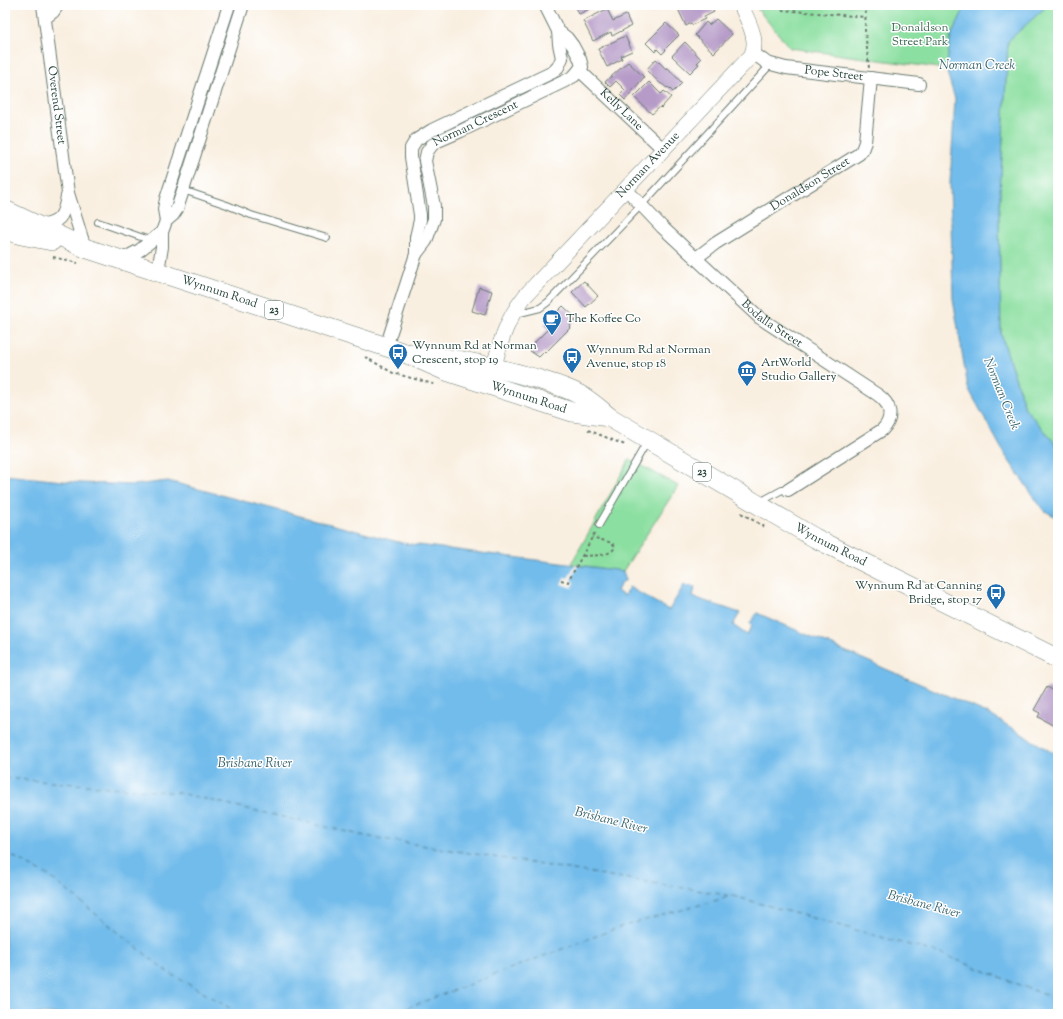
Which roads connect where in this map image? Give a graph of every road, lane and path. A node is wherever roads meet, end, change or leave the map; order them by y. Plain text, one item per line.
1 (43, 5) edge
2 (58, 5) edge
3 (228, 5) edge
4 (242, 5) edge
5 (545, 5) edge
6 (741, 5) edge
7 (779, 5) edge
8 (866, 5) edge
9 (865, 17) junction
10 (45, 18) junction
11 (558, 31) junction
12 (753, 53) junction
13 (771, 64) junction
14 (580, 70) junction
15 (871, 78) junction
16 (919, 84) dead end
17 (663, 149) junction
18 (626, 189) junction
19 (183, 190) junction
20 (68, 193) junction
21 (641, 206) junction
22 (5, 210) edge
23 (98, 222) dead end
24 (37, 226) junction
25 (164, 227) junction
26 (5, 230) edge
27 (327, 238) dead end
28 (152, 241) junction
29 (82, 253) junction
30 (416, 254) junction
31 (52, 256) dead end
32 (696, 258) junction
33 (120, 260) junction
34 (162, 274) junction
35 (511, 315) junction
36 (386, 347) junction
37 (363, 356) dead end
38 (491, 376) junction
39 (438, 385) dead end
40 (649, 439) junction
41 (788, 490) joint
42 (755, 504) junction
43 (599, 525) joint
44 (592, 537) junction
45 (583, 556) junction
46 (561, 580) dead end
47 (1058, 659) edge

1 - 10 street, Overend Street
2 - 10 street
3 - 25 street
4 - 19 street
5 - 11 street, Norman Crescent
6 - 12 street
7 - 9 path
8 - 9 path
9 - 15 path
10 - 20 street, Overend Street
11 - 14 street, Norman Crescent
11 - 30 street, Norman Crescent
12 - 13 street, Pope Street
12 - 17 street, Norman Avenue
13 - 15 street, Pope Street
13 - 21 lane, Norman Avenue
14 - 17 street, Kelly Lane
14 - 30 street, Norman Crescent
15 - 16 street, Pope Street
15 - 32 street, Donaldson Street
17 - 18 street, Norman Avenue
18 - 21 street, Bodalla Street
18 - 35 street, Norman Avenue
19 - 25 street
19 - 27 lane
20 - 24 street, Overend Street
20 - 29 street, Overend Street
21 - 32 street, Bodalla Street
21 - 35 lane, Norman Avenue
22 - 24 main road, Wynnum Road / 23
23 - 28 lane
24 - 29 main road, Wynnum Road / 23
25 - 28 street
25 - 34 street
26 - 29 main road, Wynnum Road / 23
28 - 33 street
29 - 31 path
29 - 33 main road, Wynnum Road / 23
30 - 36 street, Norman Crescent
32 - 41 street, Bodalla Street
33 - 34 main road, Wynnum Road / 23
34 - 36 main road, Wynnum Road / 23
35 - 38 street, Norman Avenue
36 - 38 main road, Wynnum Road / 23
37 - 39 path
38 - 40 main road, Wynnum Road / 23
40 - 42 main road, Wynnum Road / 23
40 - 43 lane
41 - 42 lane, Bodalla Street
42 - 47 main road, Wynnum Road / 23
43 - 44 path
44 - 45 path
44 - 45 path
45 - 46 path

